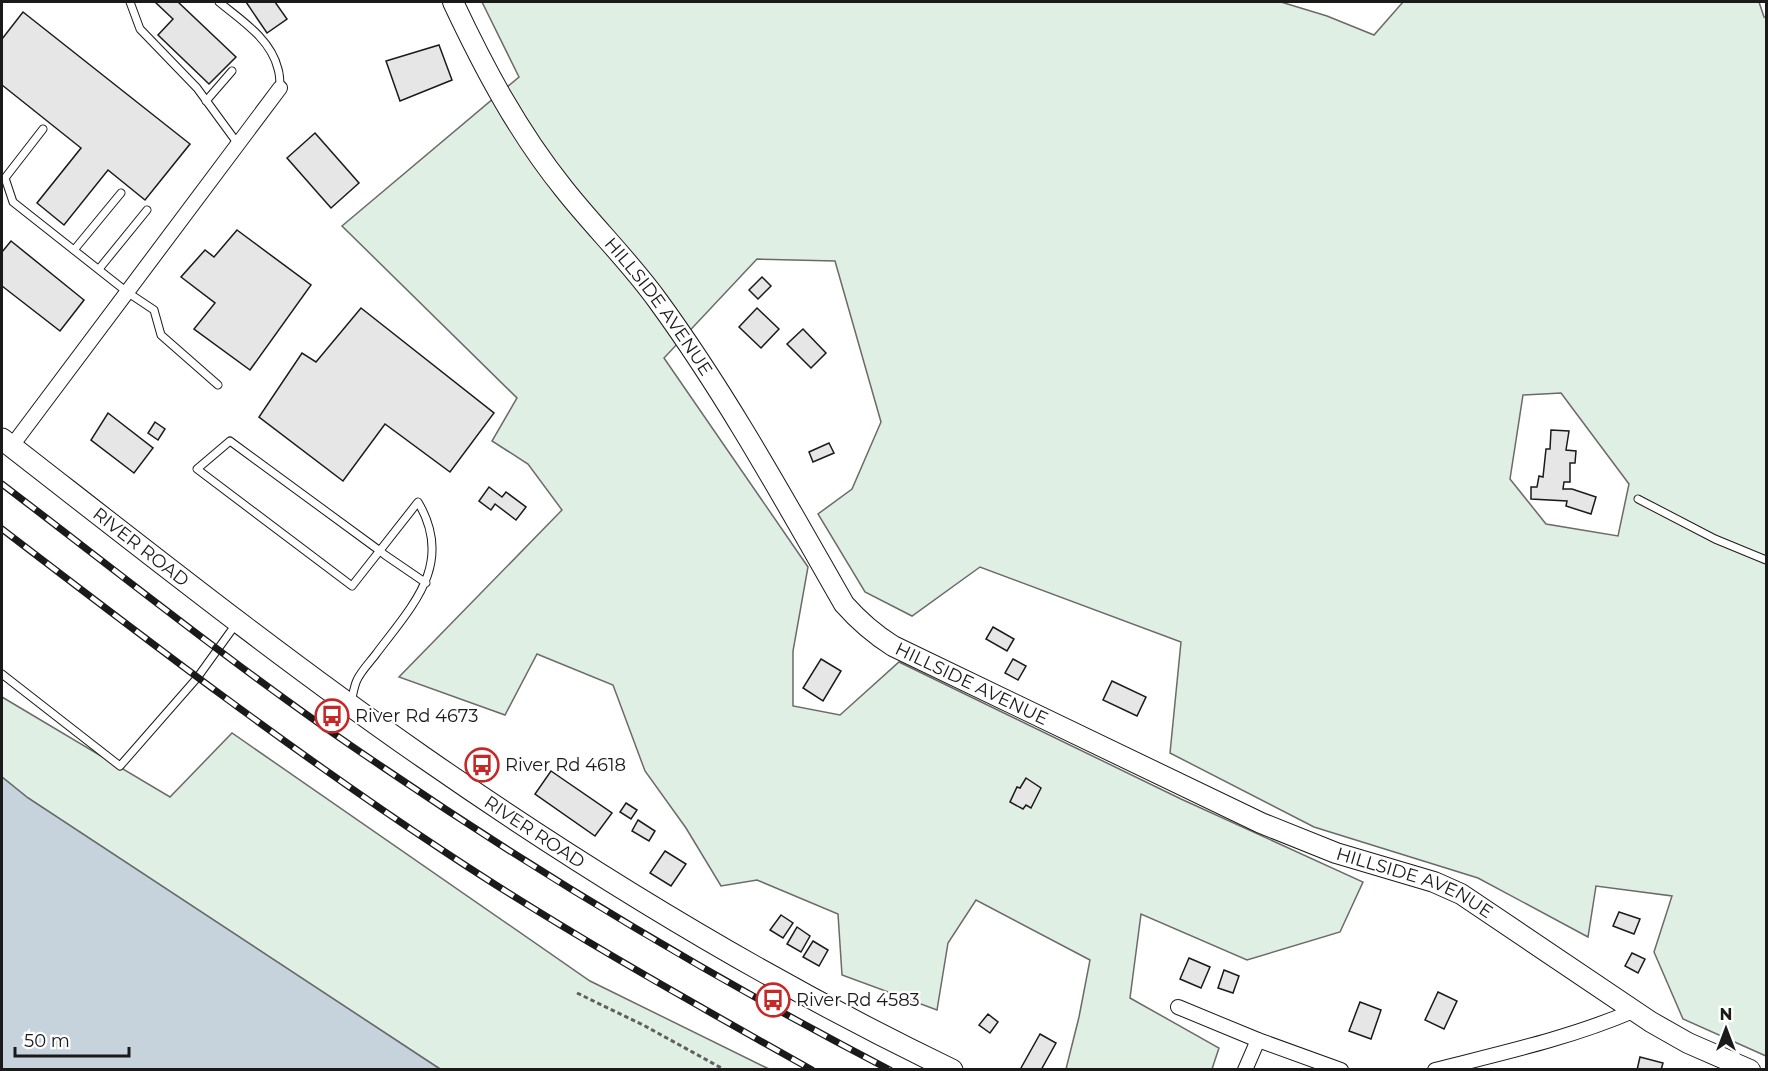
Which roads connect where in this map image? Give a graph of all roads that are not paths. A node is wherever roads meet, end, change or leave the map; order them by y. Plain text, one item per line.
1 (130, 2) edge
2 (219, 2) edge
3 (453, 2) edge
4 (232, 71) dead end
5 (280, 88) joint
6 (206, 101) junction
7 (43, 129) dead end
8 (238, 144) junction
9 (3, 176) edge
10 (121, 193) dead end
11 (147, 210) dead end
12 (75, 250) junction
13 (99, 269) junction
14 (128, 292) junction
15 (218, 385) dead end
16 (6, 443) edge
17 (1638, 499) dead end
18 (380, 551) junction
19 (1767, 560) edge
20 (426, 584) junction
21 (237, 622) junction
22 (2, 674) edge
23 (351, 704) junction
24 (1178, 1007) dead end
25 (1633, 1011) junction
26 (1258, 1040) junction
27 (952, 1070) edge
28 (1245, 1070) edge
29 (1341, 1070) edge
30 (1436, 1070) edge
31 (1750, 1070) edge

1 - 6 lane
2 - 5 lane
3 - 25 street, HILLSIDE AVENUE
4 - 6 lane
5 - 8 street
6 - 8 lane
7 - 9 lane
8 - 14 street
9 - 12 lane
10 - 12 lane
11 - 13 lane
12 - 13 lane
13 - 14 lane
14 - 15 lane
14 - 16 street
16 - 21 main road, RIVER ROAD
17 - 19 lane
18 - 18 lane
18 - 20 lane
18 - 20 lane
20 - 23 lane
21 - 22 lane
21 - 23 main road, RIVER ROAD
23 - 27 main road, RIVER ROAD
24 - 26 street
25 - 30 street
25 - 31 street, HILLSIDE AVENUE
26 - 28 street
26 - 29 street

